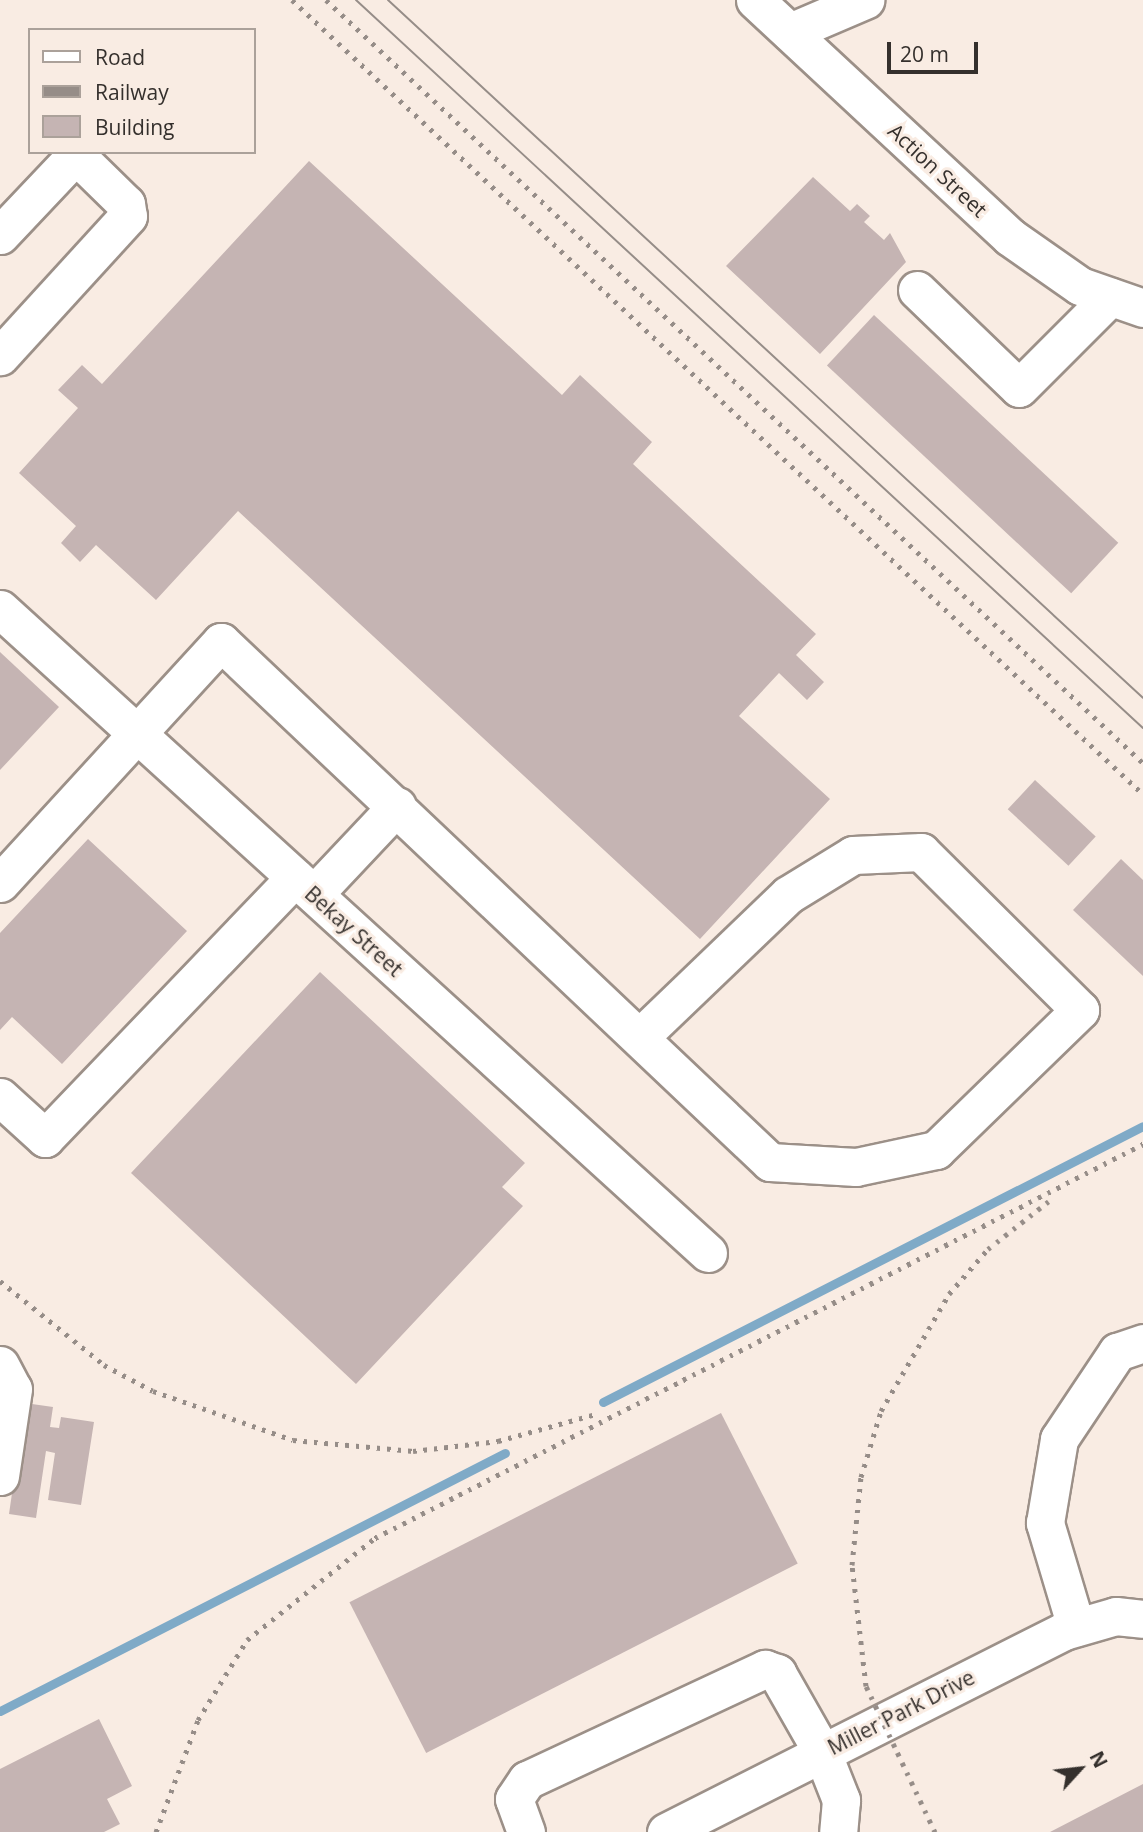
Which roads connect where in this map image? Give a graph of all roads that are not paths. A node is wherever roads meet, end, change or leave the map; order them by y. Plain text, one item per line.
1 (755, 0) edge
2 (865, 0) edge
3 (790, 32) junction
4 (0, 235) edge
5 (917, 289) dead end
6 (1127, 302) edge
7 (0, 356) edge
8 (0, 609) edge
9 (138, 734) junction
10 (397, 806) junction
11 (0, 883) edge
12 (305, 886) junction
13 (641, 1036) junction
14 (0, 1097) edge
15 (708, 1253) dead end
16 (1143, 1343) edge
17 (0, 1364) edge
18 (0, 1476) edge
19 (1143, 1619) edge
20 (1076, 1627) junction
21 (822, 1752) junction
22 (526, 1832) edge
23 (666, 1832) edge
24 (838, 1832) edge

1 - 3 street, Action Street
2 - 3 street
3 - 6 street, Action Street
4 - 7 street
5 - 6 street
8 - 9 street, Bekay Street
9 - 10 street
9 - 11 street
9 - 12 street, Bekay Street
10 - 12 street
10 - 13 street
12 - 14 street
12 - 15 street, Bekay Street
13 - 13 street
16 - 20 street
17 - 18 street
19 - 20 street, Miller Park Drive
20 - 21 street, Miller Park Drive
21 - 22 street
21 - 23 street, Miller Park Drive
21 - 24 street

